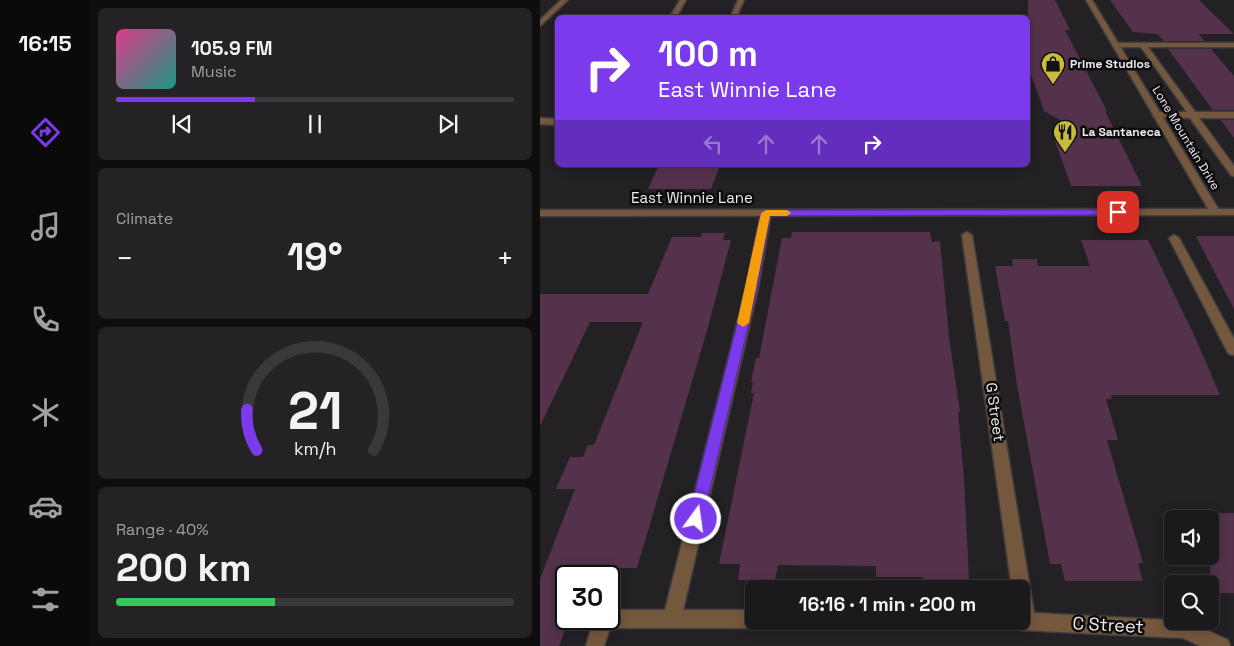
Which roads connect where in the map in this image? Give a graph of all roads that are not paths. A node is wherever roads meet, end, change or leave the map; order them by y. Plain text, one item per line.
1 (564, 0) edge
2 (683, 0) edge
3 (742, 0) edge
4 (1089, 0) edge
5 (674, 15) edge
6 (734, 15) edge
7 (540, 24) edge
8 (1116, 45) junction
9 (1143, 45) junction
10 (1232, 47) edge
11 (1157, 115) junction
12 (1194, 115) junction
13 (1234, 115) edge
14 (540, 121) edge
15 (555, 122) edge
16 (1234, 173) edge
17 (1215, 212) junction
18 (1234, 212) edge
19 (540, 213) edge
20 (766, 213) junction
21 (967, 235) dead end
22 (1174, 238) dead end
23 (1234, 351) edge
24 (1020, 580) edge
25 (672, 619) junction
26 (745, 619) edge
27 (1030, 621) edge
28 (595, 646) edge
29 (1221, 646) edge

1 - 7 street
2 - 5 street
3 - 6 street
4 - 8 street, Lone Mountain Drive
8 - 9 street
8 - 11 street, Lone Mountain Drive
9 - 10 street
9 - 12 street
11 - 12 street
11 - 17 street, Lone Mountain Drive
12 - 13 street
12 - 16 street
14 - 15 street
17 - 18 street, East Winnie Lane
17 - 20 street, East Winnie Lane
19 - 20 street, East Winnie Lane
20 - 25 street
21 - 24 street, G Street
22 - 23 street
25 - 26 street
25 - 28 street
27 - 29 street, C Street

